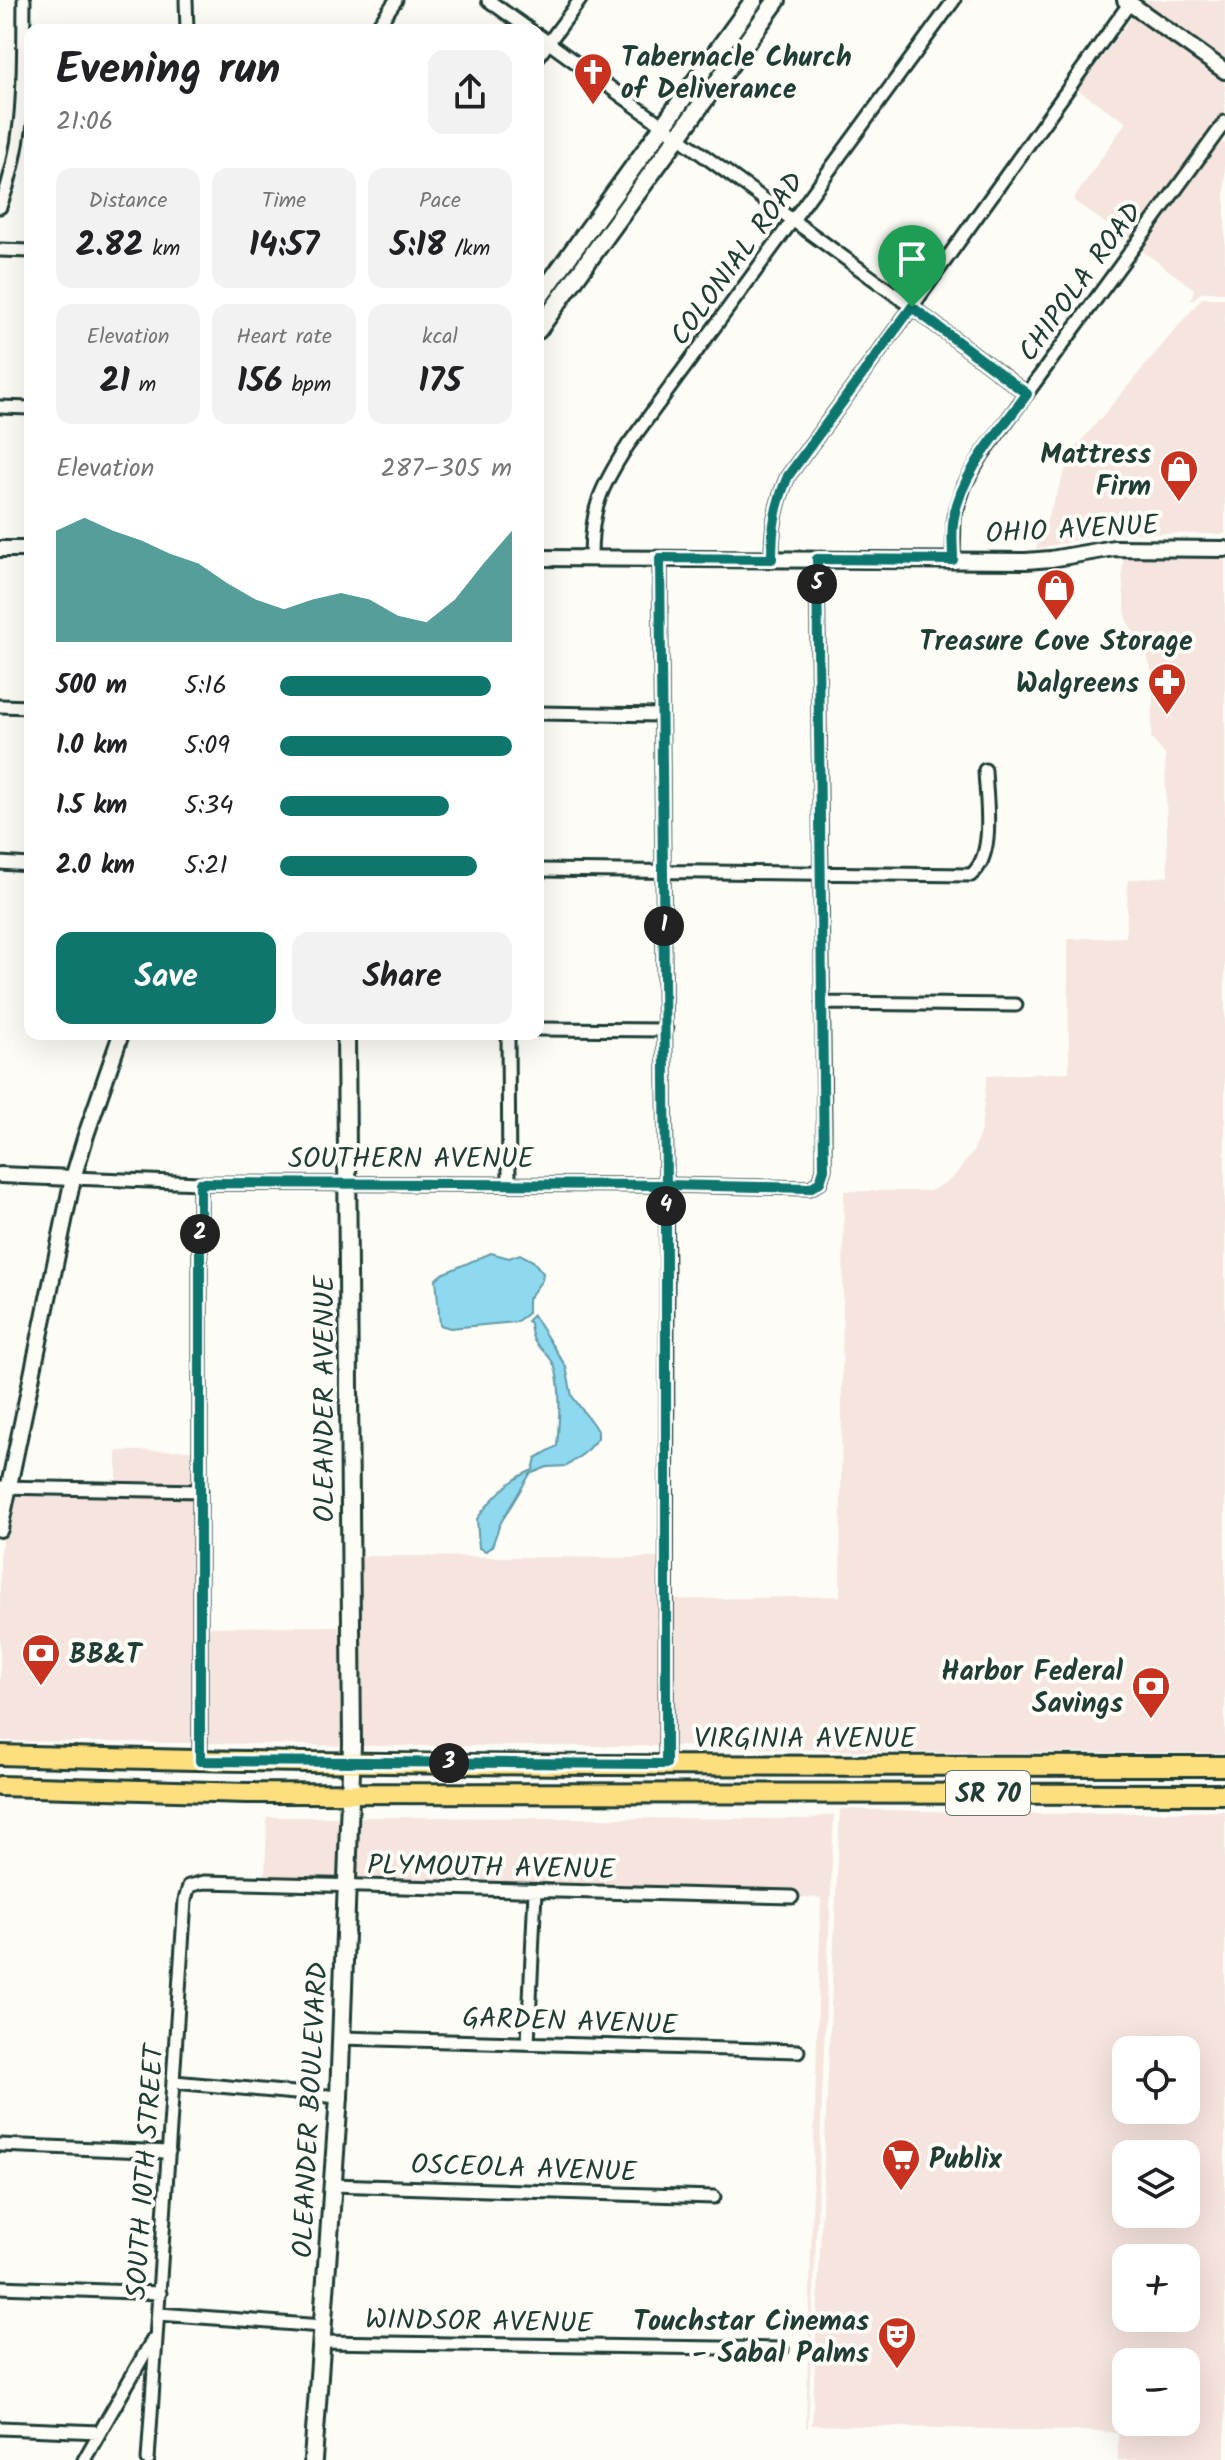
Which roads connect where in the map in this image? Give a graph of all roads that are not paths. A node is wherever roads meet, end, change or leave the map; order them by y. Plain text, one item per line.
1 (24, 0) edge
2 (186, 0) edge
3 (396, 0) edge
4 (488, 0) edge
5 (580, 0) edge
6 (754, 0) edge
7 (777, 0) edge
8 (954, 0) edge
9 (1127, 2) edge
10 (187, 24) edge
11 (379, 24) edge
12 (522, 24) edge
13 (544, 38) edge
14 (544, 40) edge
15 (1225, 71) edge
16 (1225, 122) edge
17 (670, 132) junction
18 (1220, 136) edge
19 (0, 207) edge
20 (793, 221) junction
21 (0, 250) edge
22 (24, 251) edge
23 (544, 291) edge
24 (912, 307) junction
25 (544, 321) edge
26 (1027, 394) junction
27 (0, 407) edge
28 (24, 408) edge
29 (0, 549) edge
30 (24, 549) edge
31 (1225, 549) edge
32 (544, 558) edge
33 (591, 558) junction
34 (660, 558) junction
35 (772, 559) junction
36 (817, 559) junction
37 (953, 560) junction
38 (0, 706) edge
39 (24, 707) edge
40 (544, 713) edge
41 (661, 715) junction
42 (985, 770) dead end
43 (0, 863) edge
44 (24, 865) edge
45 (544, 870) edge
46 (663, 872) junction
47 (821, 874) junction
48 (822, 1003) junction
49 (1016, 1005) dead end
50 (544, 1029) edge
51 (666, 1030) junction
52 (119, 1040) edge
53 (346, 1040) edge
54 (508, 1040) edge
55 (0, 1175) edge
56 (73, 1178) junction
57 (200, 1183) junction
58 (347, 1183) junction
59 (509, 1184) junction
60 (666, 1185) junction
61 (5, 1488) edge
62 (201, 1491) junction
63 (0, 1529) edge
64 (0, 1755) edge
65 (200, 1761) junction
66 (351, 1763) junction
67 (666, 1764) junction
68 (861, 1765) junction
69 (1225, 1766) edge
70 (0, 1786) edge
71 (799, 1792) junction
72 (350, 1794) junction
73 (1225, 1794) edge
74 (189, 1886) joint
75 (346, 1886) junction
76 (535, 1891) junction
77 (792, 1897) dead end
78 (341, 2038) junction
79 (528, 2043) junction
80 (798, 2051) dead end
81 (174, 2082) junction
82 (339, 2097) junction
83 (0, 2145) edge
84 (169, 2152) junction
85 (332, 2185) junction
86 (714, 2197) dead end
87 (0, 2287) edge
88 (160, 2293) junction
89 (159, 2314) junction
90 (321, 2334) junction
91 (156, 2335) junction
92 (782, 2349) dead end
93 (0, 2428) edge
94 (100, 2432) junction
95 (84, 2460) edge
96 (148, 2460) edge
97 (313, 2460) edge

1 - 19 street
2 - 10 street
3 - 11 street
4 - 12 street
5 - 13 street
6 - 17 main road
7 - 17 main road
8 - 20 street, COLONIAL ROAD
9 - 15 street
9 - 24 street
14 - 17 street
16 - 18 street, CHIPOLA ROAD
17 - 20 street
17 - 23 main road
17 - 25 main road
18 - 26 street, CHIPOLA ROAD
20 - 24 street
20 - 33 street, COLONIAL ROAD
21 - 22 street
24 - 26 street
24 - 35 street
26 - 37 street, CHIPOLA ROAD
27 - 28 street
29 - 30 street
31 - 37 street, OHIO AVENUE
32 - 33 street, OHIO AVENUE
33 - 34 street, OHIO AVENUE
34 - 35 street, OHIO AVENUE
34 - 41 street
35 - 36 street, OHIO AVENUE
36 - 37 street, OHIO AVENUE
36 - 47 street
38 - 39 street
40 - 41 street
41 - 46 street
42 - 47 street
43 - 44 street
45 - 46 street
46 - 47 street
46 - 51 street
47 - 48 street
48 - 49 street
48 - 60 street, SOUTHERN AVENUE
50 - 51 street
51 - 60 street
52 - 56 street
53 - 58 main road, OLEANDER AVENUE
54 - 59 street
55 - 56 street, SOUTHERN AVENUE
56 - 57 street, SOUTHERN AVENUE
56 - 61 street
57 - 58 street, SOUTHERN AVENUE
57 - 62 street
58 - 59 street, SOUTHERN AVENUE
58 - 66 main road, OLEANDER AVENUE
59 - 60 street, SOUTHERN AVENUE
60 - 67 street
61 - 62 street
61 - 63 street
62 - 65 street
64 - 65 main road, VIRGINIA AVENUE / SR 70
65 - 66 main road, VIRGINIA AVENUE / SR 70
66 - 67 main road, VIRGINIA AVENUE / SR 70
66 - 72 main road, OLEANDER BOULEVARD
67 - 68 main road, VIRGINIA AVENUE / SR 70
68 - 69 main road, VIRGINIA AVENUE / SR 70
68 - 71 main road
70 - 72 main road, VIRGINIA AVENUE / SR 70
71 - 72 main road, VIRGINIA AVENUE / SR 70
71 - 73 main road, VIRGINIA AVENUE / SR 70
72 - 75 main road, OLEANDER BOULEVARD
74 - 75 street, PLYMOUTH AVENUE
74 - 81 street, SOUTH 10TH STREET
75 - 76 street, PLYMOUTH AVENUE
75 - 78 main road, OLEANDER BOULEVARD
76 - 77 street, PLYMOUTH AVENUE
76 - 79 street
78 - 79 street, GARDEN AVENUE
78 - 82 main road, OLEANDER BOULEVARD
79 - 80 street, GARDEN AVENUE
81 - 82 street
81 - 84 street, SOUTH 10TH STREET
82 - 85 main road, OLEANDER BOULEVARD
83 - 84 street
84 - 88 street, SOUTH 10TH STREET
85 - 86 street, OSCEOLA AVENUE
85 - 90 main road, OLEANDER BOULEVARD
87 - 88 street
88 - 89 street, SOUTH 10TH STREET
89 - 90 street, WINDSOR AVENUE
89 - 91 street, SOUTH 10TH STREET
90 - 92 street, WINDSOR AVENUE
90 - 97 main road, OLEANDER BOULEVARD
91 - 94 street
91 - 96 street, SOUTH 10TH STREET
93 - 94 street
94 - 95 street

